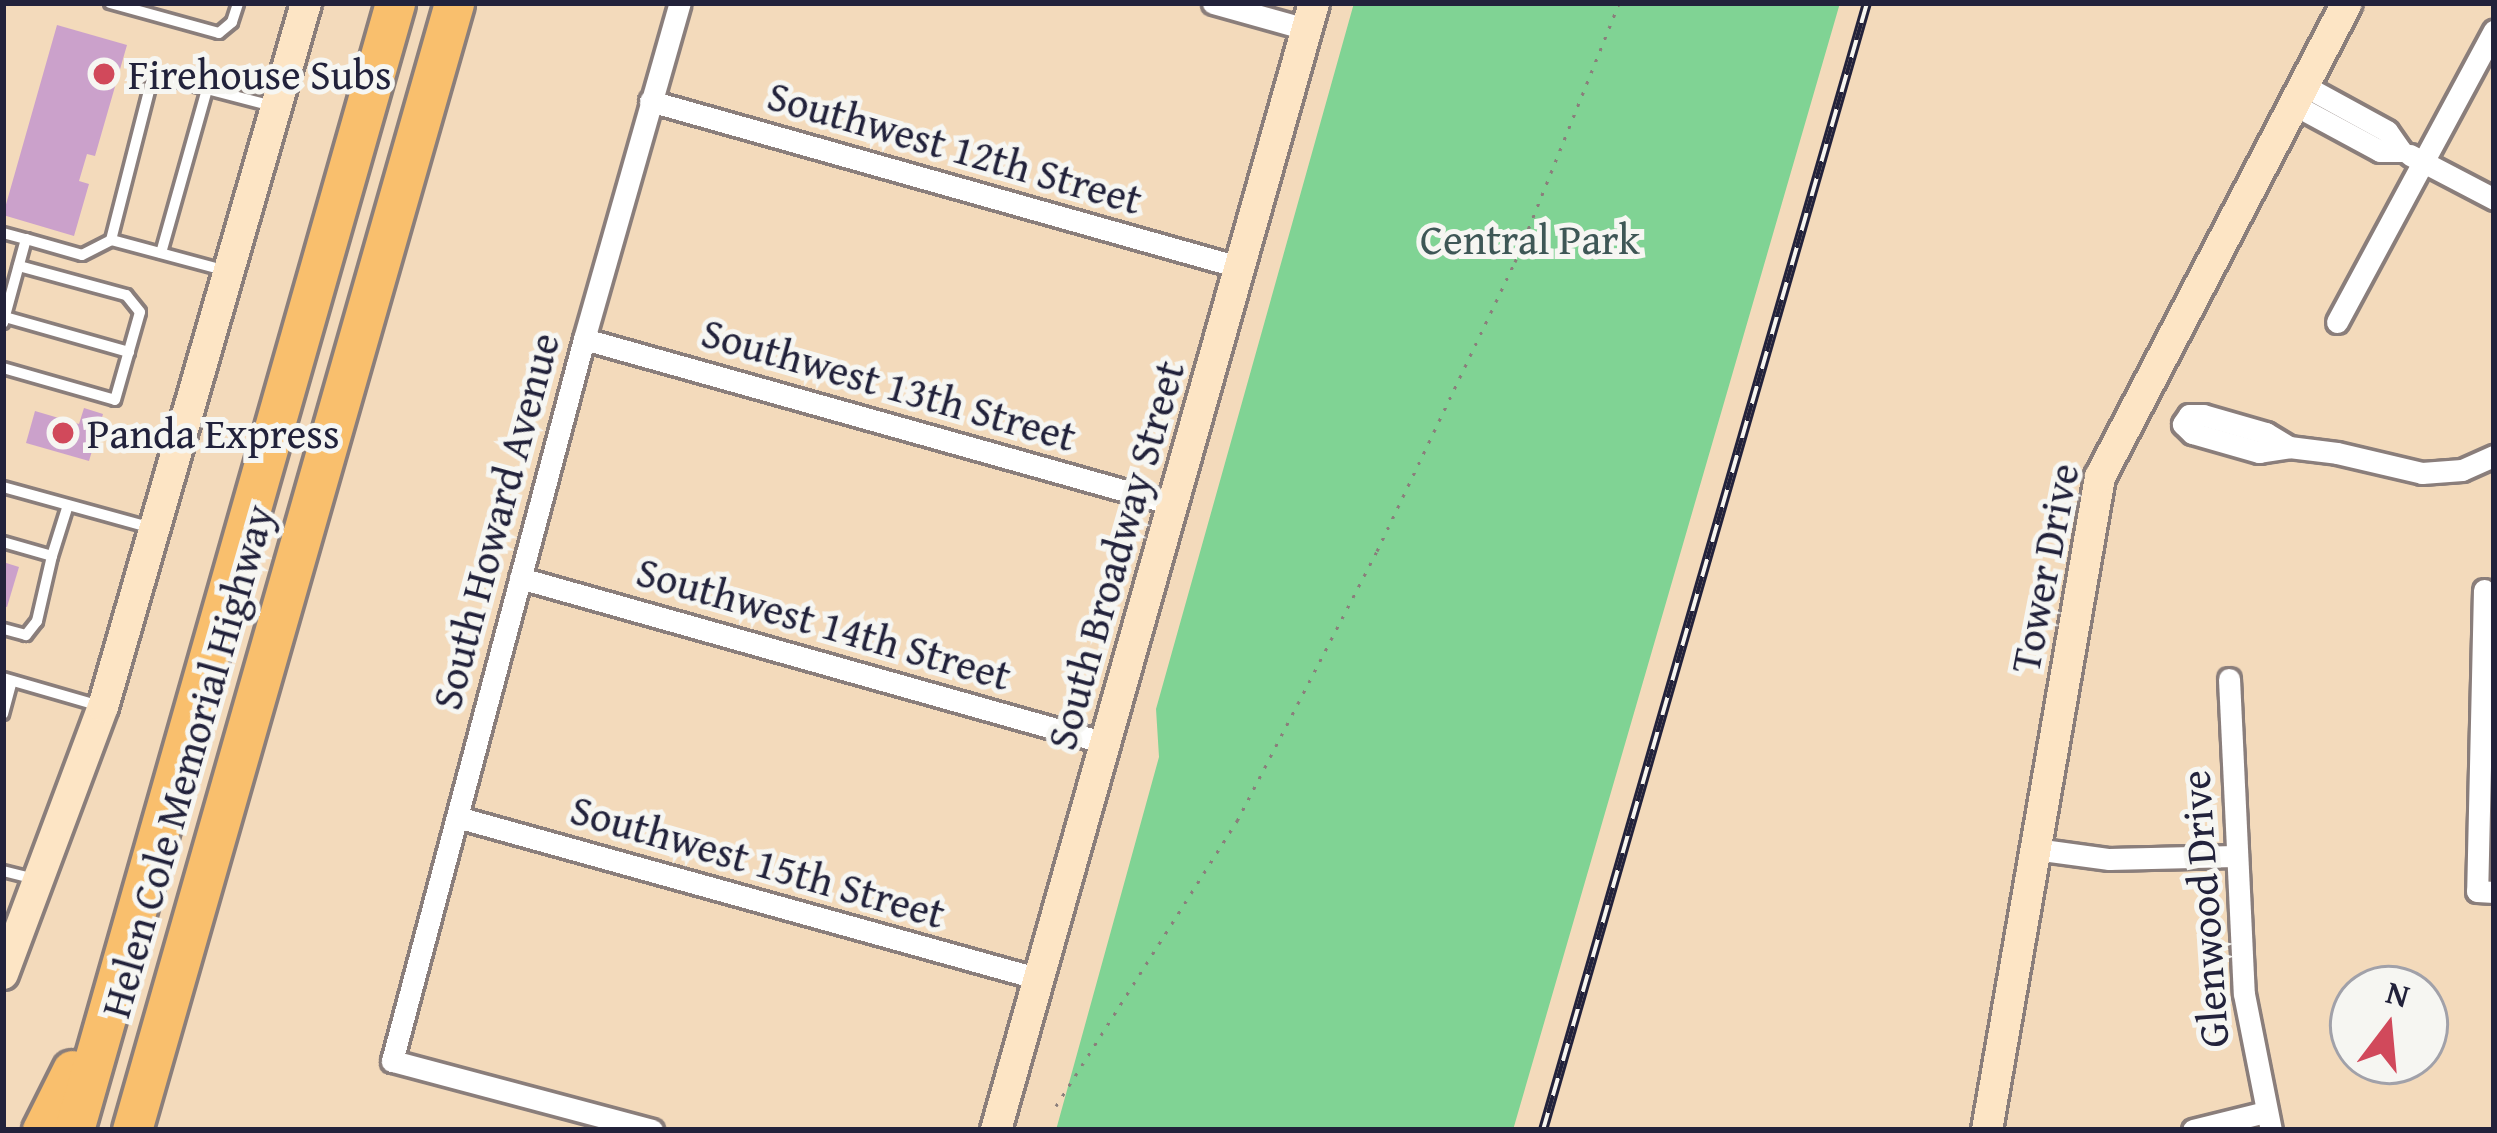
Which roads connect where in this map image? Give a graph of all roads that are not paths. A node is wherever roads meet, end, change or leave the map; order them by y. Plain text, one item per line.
1 (110, 3) edge
2 (238, 3) edge
3 (306, 3) edge
4 (395, 3) edge
5 (454, 3) edge
6 (680, 3) edge
7 (1213, 3) edge
8 (2347, 3) edge
9 (1310, 16) edge
10 (2494, 31) edge
11 (207, 89) junction
12 (2298, 95) junction
13 (650, 101) junction
14 (276, 107) junction
15 (2411, 156) junction
16 (2494, 200) edge
17 (3, 233) edge
18 (26, 239) junction
19 (111, 240) junction
20 (161, 253) junction
21 (19, 266) junction
22 (1239, 267) junction
23 (229, 271) junction
24 (4, 321) edge
25 (2337, 322) dead end
26 (584, 339) junction
27 (129, 352) junction
28 (3, 368) edge
29 (2289, 447) dead end
30 (2494, 456) edge
31 (3, 487) edge
32 (1172, 504) junction
33 (68, 505) junction
34 (155, 529) junction
35 (3, 542) edge
36 (52, 556) junction
37 (520, 578) junction
38 (2484, 590) dead end
39 (3, 628) edge
40 (2488, 671) edge
41 (8, 679) edge
42 (2229, 680) dead end
43 (103, 707) junction
44 (3, 714) edge
45 (1106, 743) junction
46 (457, 817) junction
47 (2036, 849) junction
48 (2235, 856) junction
49 (3, 871) edge
50 (41, 881) junction
51 (2486, 891) edge
52 (4, 971) edge
53 (1040, 980) junction
54 (115, 985) junction
55 (164, 1016) junction
56 (2268, 1121) edge
57 (42, 1130) edge
58 (74, 1130) edge
59 (132, 1130) edge
60 (151, 1130) edge
61 (652, 1130) edge
62 (996, 1130) edge
63 (1987, 1130) edge
64 (2193, 1130) edge

1 - 2 lane
3 - 14 street
4 - 54 highway, Helen Cole Memorial Highway
5 - 55 highway, Helen Cole Memorial Highway
6 - 13 street, South Howard Avenue
7 - 9 street
8 - 12 street, Tower Drive
9 - 22 street, South Broadway Street
10 - 15 street
11 - 14 lane
11 - 19 lane
11 - 20 lane
12 - 15 street
12 - 47 street, Tower Drive
13 - 22 street, Southwest 12th Street
13 - 26 street, South Howard Avenue
14 - 23 street
15 - 16 street
15 - 25 street
17 - 18 lane
18 - 19 lane
18 - 21 lane
19 - 20 lane
20 - 23 lane
21 - 24 lane
21 - 27 lane
22 - 32 street, South Broadway Street
23 - 34 street
24 - 27 lane
26 - 32 street, Southwest 13th Street
26 - 37 street, South Howard Avenue
27 - 28 lane
29 - 30 street
31 - 33 lane
32 - 45 street, South Broadway Street
33 - 34 lane
33 - 36 lane
34 - 43 street
35 - 36 lane
36 - 39 lane
37 - 45 street, Southwest 14th Street
37 - 46 street, South Howard Avenue
38 - 40 street
40 - 51 street
41 - 43 lane
41 - 44 lane
42 - 48 street, Glenwood Drive
43 - 50 street
45 - 53 street, South Broadway Street
46 - 53 street, Southwest 15th Street
46 - 61 street, South Howard Avenue
47 - 48 street
47 - 63 street, Tower Drive
48 - 56 street, Glenwood Drive
49 - 50 lane
50 - 52 street
53 - 62 street, South Broadway Street
54 - 57 highway
54 - 58 highway, Helen Cole Memorial Highway
55 - 59 highway, Helen Cole Memorial Highway
55 - 60 highway
56 - 64 street

